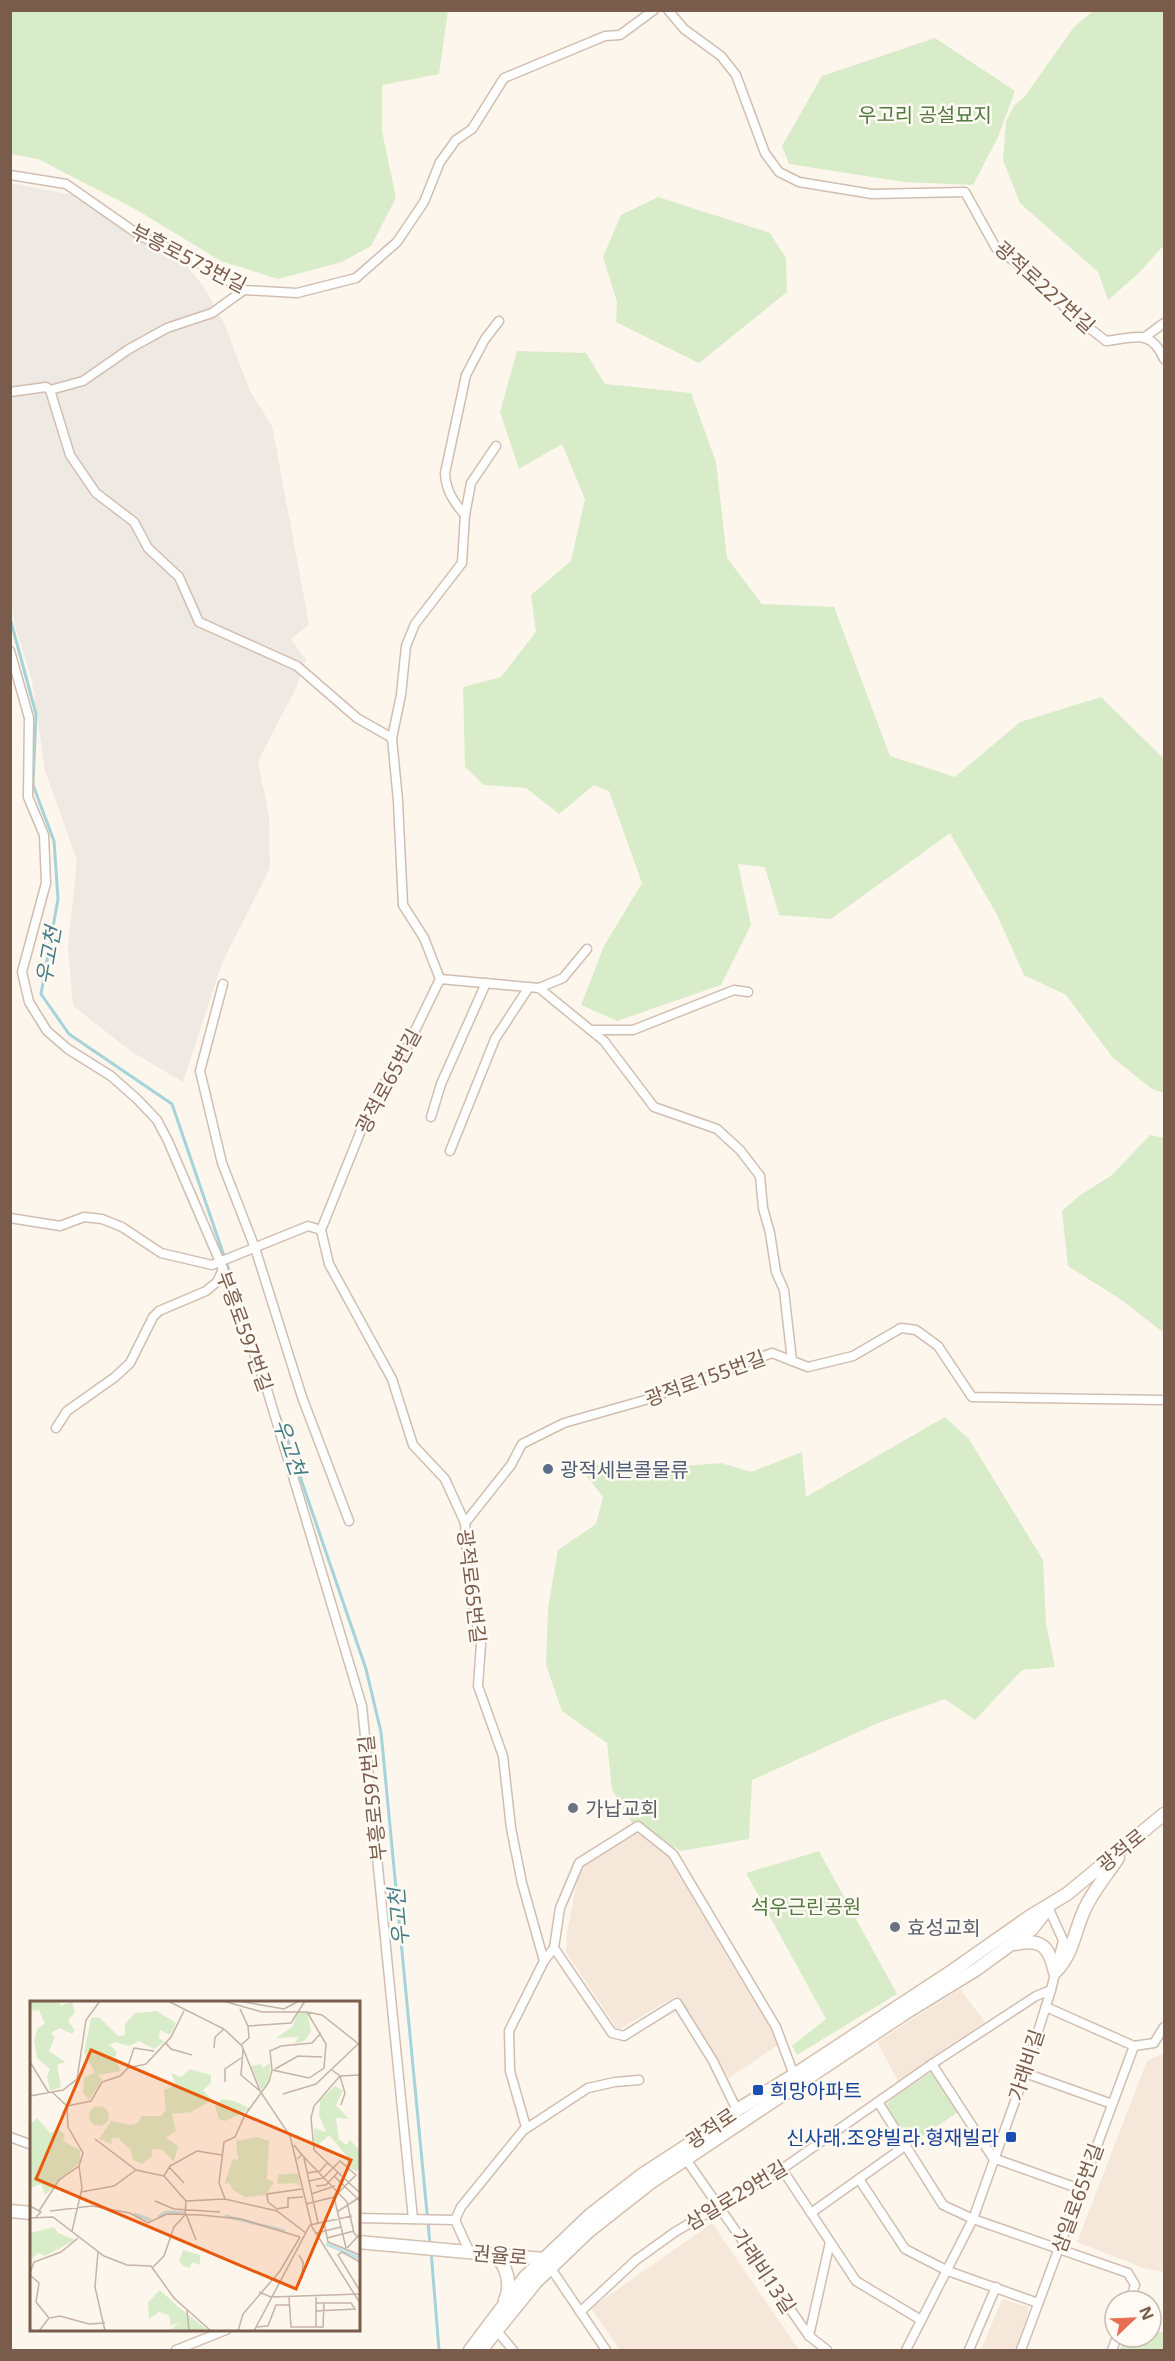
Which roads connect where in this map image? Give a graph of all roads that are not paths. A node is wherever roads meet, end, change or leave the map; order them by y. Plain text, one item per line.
1 (654, 10) edge
2 (668, 10) edge
3 (10, 175) edge
4 (244, 290) junction
5 (499, 321) dead end
6 (1164, 323) edge
7 (1145, 337) junction
8 (1164, 358) edge
9 (50, 390) junction
10 (10, 392) edge
11 (496, 446) dead end
12 (465, 515) junction
13 (10, 651) edge
14 (392, 738) junction
15 (587, 950) dead end
16 (440, 979) junction
17 (486, 983) junction
18 (223, 984) dead end
19 (534, 987) junction
20 (748, 992) dead end
21 (591, 1030) junction
22 (431, 1117) dead end
23 (450, 1150) dead end
24 (10, 1218) edge
25 (321, 1230) junction
26 (253, 1248) junction
27 (223, 1264) junction
28 (792, 1361) junction
29 (1164, 1401) edge
30 (56, 1428) dead end
31 (349, 1521) dead end
32 (465, 1523) junction
33 (1164, 1814) edge
34 (1125, 1847) junction
35 (1048, 1907) junction
36 (1008, 1946) junction
37 (554, 1948) junction
38 (544, 1961) junction
39 (1055, 1972) junction
40 (1051, 1990) junction
41 (1046, 2007) junction
42 (1164, 2027) edge
43 (1134, 2046) junction
44 (932, 2064) junction
45 (1025, 2073) junction
46 (794, 2075) junction
47 (639, 2080) dead end
48 (878, 2102) junction
49 (1112, 2103) junction
50 (737, 2110) junction
51 (524, 2130) junction
52 (10, 2137) edge
53 (30, 2144) edge
54 (905, 2145) junction
55 (685, 2158) junction
56 (993, 2158) junction
57 (782, 2169) junction
58 (859, 2178) junction
59 (1080, 2189) junction
60 (718, 2204) junction
61 (10, 2211) edge
62 (30, 2213) edge
63 (811, 2213) junction
64 (360, 2218) edge
65 (973, 2219) junction
66 (417, 2220) junction
67 (455, 2220) junction
68 (360, 2242) edge
69 (830, 2242) junction
70 (1058, 2248) junction
71 (470, 2253) junction
72 (492, 2254) junction
73 (547, 2263) junction
74 (948, 2271) junction
75 (996, 2288) junction
76 (1134, 2289) edge
77 (1038, 2303) junction
78 (501, 2307) junction
79 (580, 2312) junction
80 (921, 2320) junction
81 (496, 2330) junction
82 (224, 2331) edge
83 (809, 2336) junction
84 (177, 2350) edge
85 (470, 2350) edge
86 (481, 2350) edge
87 (513, 2350) edge
88 (606, 2350) edge
89 (827, 2350) edge
90 (906, 2350) edge
91 (969, 2350) edge
92 (1021, 2350) edge

1 - 4 street, 부흥로573번길
2 - 7 street, 광적로227번길
3 - 4 street, 부흥로573번길
4 - 9 street
5 - 12 street
6 - 7 street
7 - 8 street
9 - 10 street
9 - 14 street
11 - 12 street
12 - 14 street
13 - 27 street, 부흥로597번길
14 - 16 street
15 - 19 street
16 - 17 street
16 - 25 street, 광적로65번길
17 - 19 street
17 - 22 street
18 - 26 street
19 - 21 street
19 - 23 street
20 - 21 street
21 - 28 street
24 - 27 street
25 - 26 street
25 - 32 street, 광적로65번길
26 - 27 street
26 - 31 street
27 - 30 street
27 - 66 street, 부흥로597번길
28 - 29 street, 광적로155번길
28 - 32 street, 광적로155번길
32 - 38 street, 광적로65번길
33 - 34 main road, 광적로
34 - 35 main road, 광적로
34 - 39 main road
35 - 36 main road, 광적로
35 - 39 street, 가래비길
35 - 46 main road, 광적로
36 - 39 main road
36 - 55 main road, 광적로
37 - 38 street
37 - 46 street
37 - 50 street
38 - 51 street
39 - 40 street, 가래비길
40 - 41 street, 가래비길
40 - 44 street, 삼일로29번길
41 - 43 street
41 - 45 street, 가래비길
42 - 43 street
43 - 49 street, 삼일로65번길
44 - 48 street, 삼일로29번길
44 - 56 street
45 - 49 street
45 - 56 street, 가래비길
46 - 50 main road, 광적로
47 - 51 street
48 - 54 street
48 - 57 street, 삼일로29번길
49 - 59 street, 삼일로65번길
50 - 73 main road, 광적로
51 - 67 street
52 - 53 street
54 - 58 street
54 - 65 street
55 - 60 street, 가래비13길
55 - 73 main road, 광적로
56 - 59 street
56 - 65 street, 가래비길
57 - 60 street, 삼일로29번길
57 - 63 street
58 - 63 street
58 - 74 street
59 - 70 street, 삼일로65번길
60 - 79 street, 삼일로29번길
60 - 83 street, 가래비13길
61 - 62 main road
63 - 69 street
64 - 66 street
65 - 70 street
65 - 74 street, 가래비길
66 - 67 street
67 - 71 street
68 - 71 main road, 권율로
69 - 80 street
69 - 83 street
70 - 76 street
70 - 77 street, 삼일로65번길
71 - 72 main road, 권율로
72 - 73 main road, 권율로
72 - 78 main road
73 - 78 main road, 광적로
73 - 79 street
73 - 81 main road, 광적로
74 - 75 street
74 - 80 street, 가래비길
75 - 77 street
75 - 91 street
77 - 92 street, 삼일로65번길
78 - 85 main road, 광적로
79 - 88 street
80 - 90 street, 가래비길
81 - 86 main road, 광적로
81 - 87 street
82 - 84 street
83 - 89 street, 가래비13길

